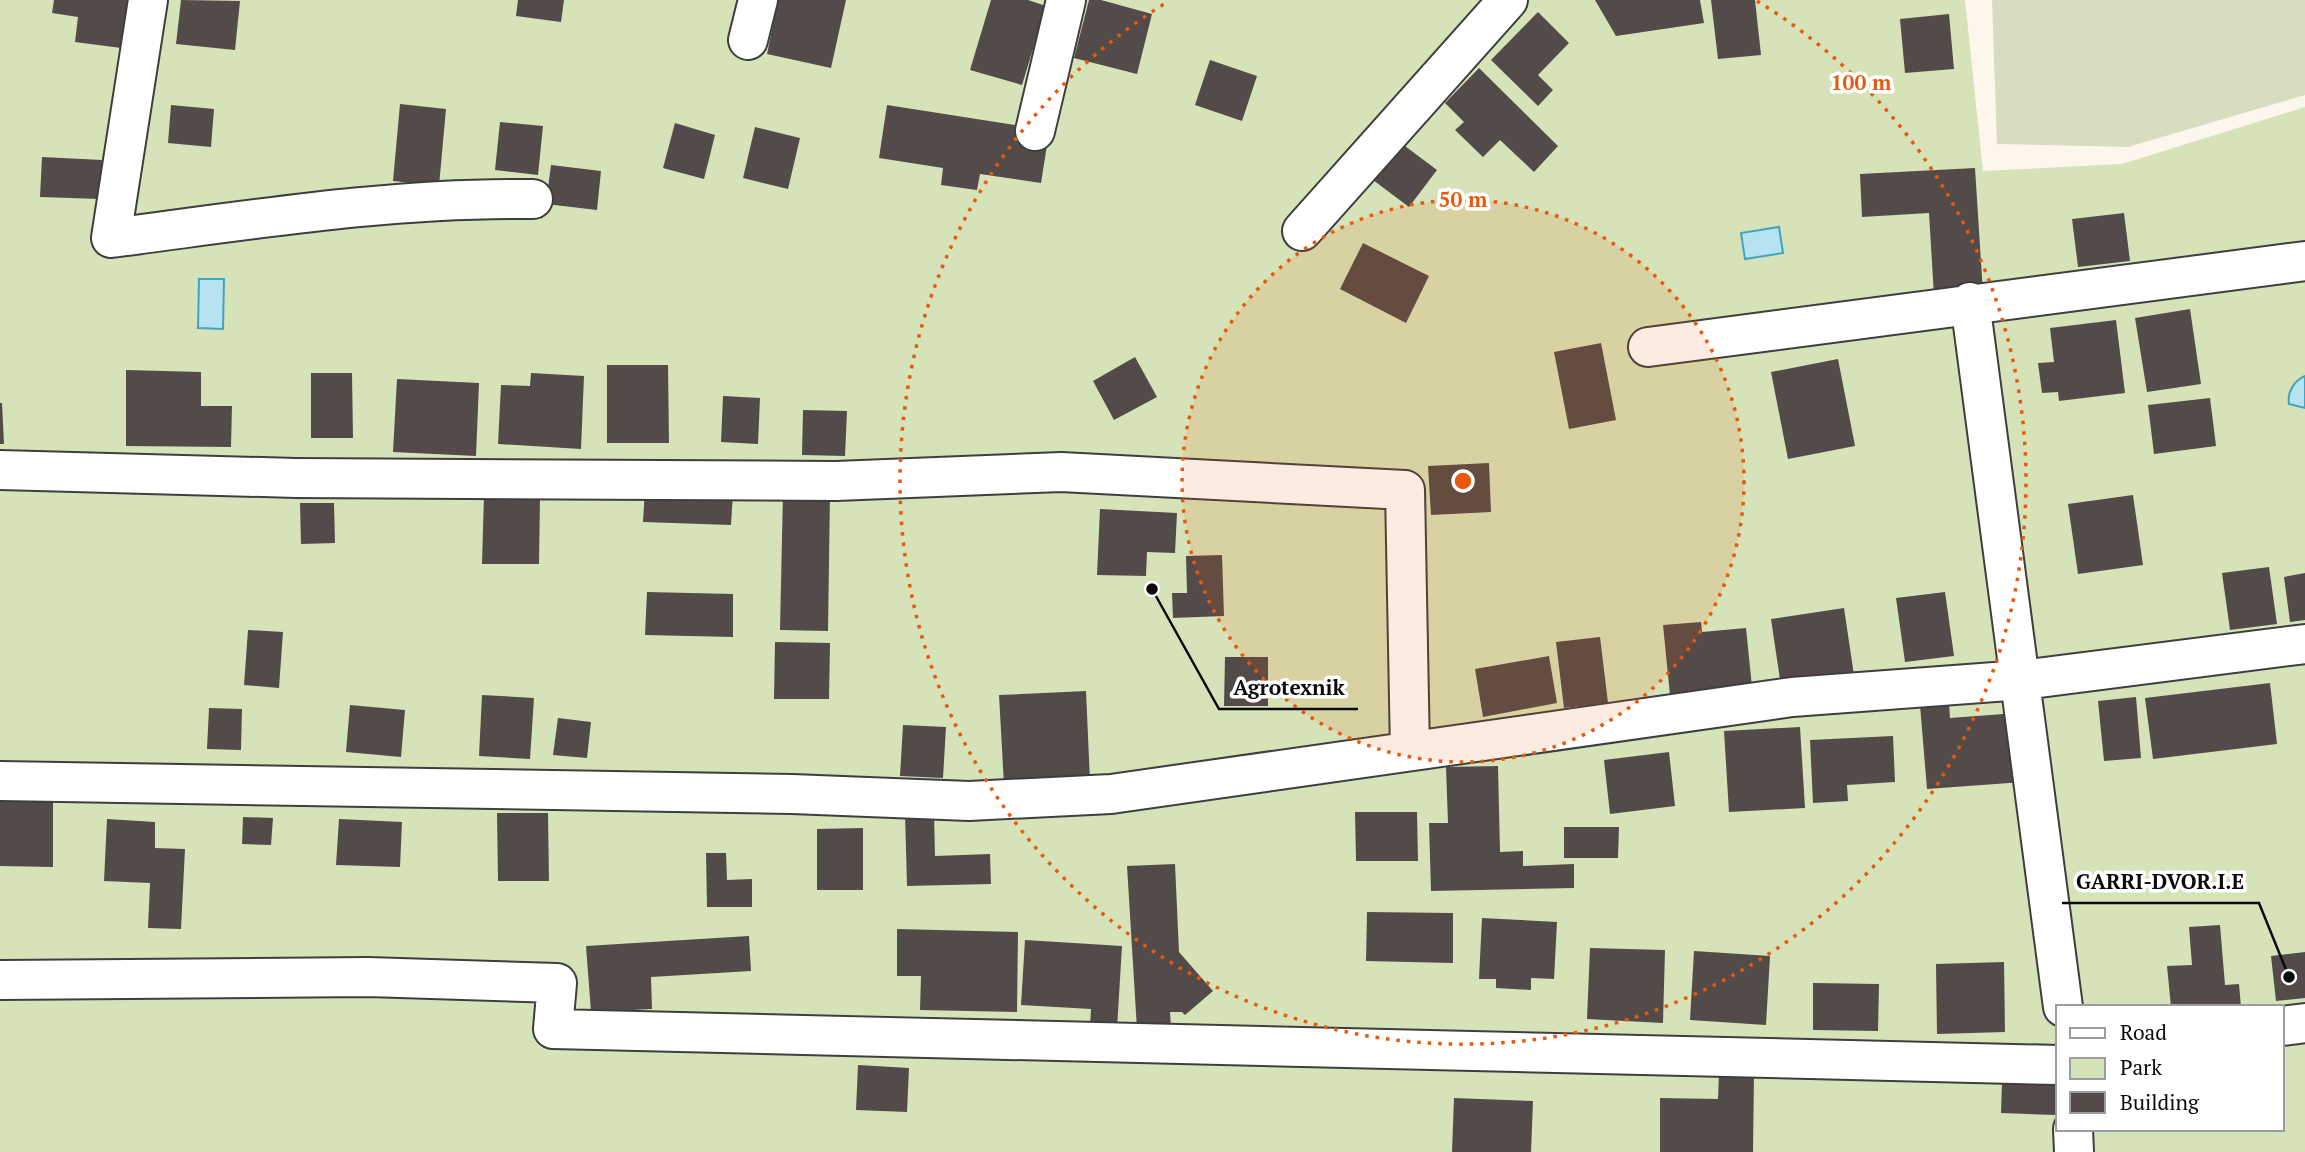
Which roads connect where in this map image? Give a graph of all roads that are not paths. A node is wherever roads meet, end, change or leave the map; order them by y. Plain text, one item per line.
1 (148, 0) edge
2 (758, 0) edge
3 (1066, 0) edge
4 (1508, 0) edge
5 (748, 40) dead end
6 (1035, 131) dead end
7 (533, 199) dead end
8 (1302, 231) dead end
9 (2305, 261) edge
10 (1970, 302) junction
11 (1648, 347) dead end
12 (0, 470) edge
13 (2305, 644) edge
14 (2022, 680) junction
15 (1410, 751) junction
16 (0, 781) edge
17 (0, 981) edge
18 (2063, 1005) edge
19 (2305, 1023) edge
20 (2284, 1026) edge
21 (2056, 1065) edge
22 (2073, 1131) edge
23 (2074, 1152) edge

1 - 7 street
2 - 5 street
3 - 6 street
4 - 8 street
9 - 10 street
10 - 11 street
10 - 14 street
12 - 15 street
13 - 14 street
14 - 15 street
14 - 18 street
15 - 16 street
17 - 21 street
19 - 20 street
22 - 23 street

